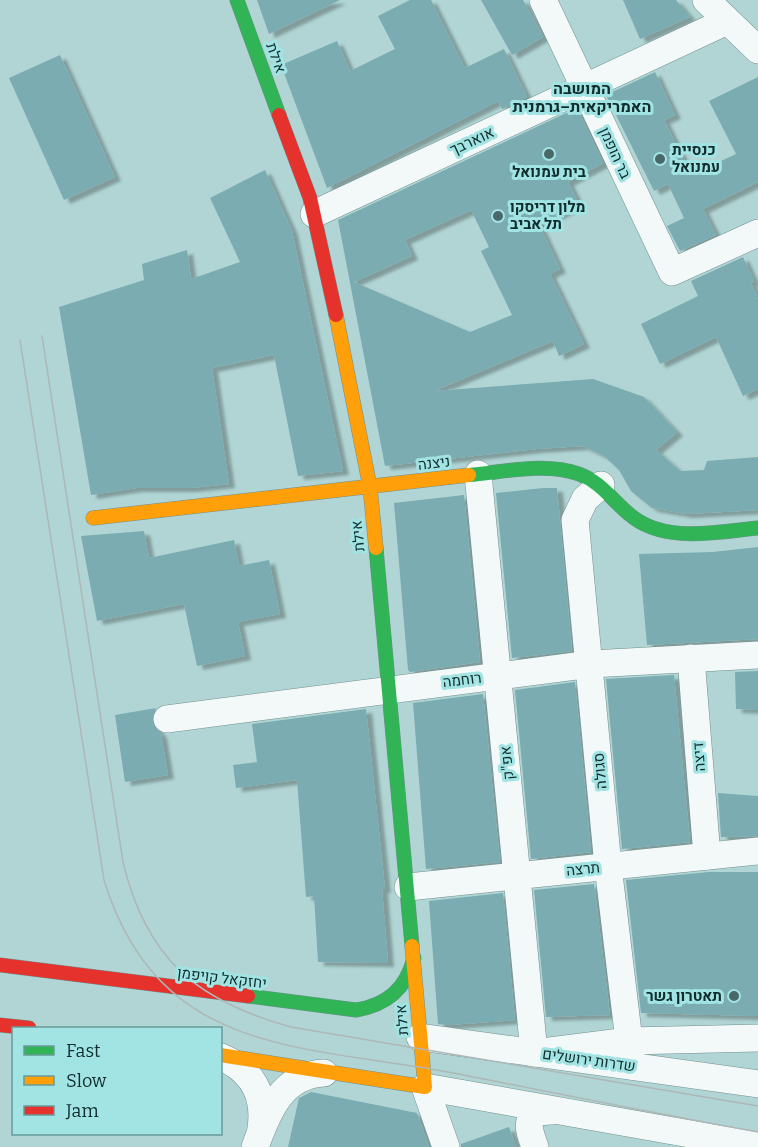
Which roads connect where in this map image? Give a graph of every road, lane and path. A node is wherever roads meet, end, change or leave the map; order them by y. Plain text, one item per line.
1 (237, 0) edge
2 (543, 0) edge
3 (706, 0) edge
4 (726, 21) junction
5 (758, 50) edge
6 (585, 90) junction
7 (314, 214) junction
8 (758, 233) edge
9 (478, 474) junction
10 (601, 485) junction
11 (370, 487) junction
12 (93, 518) dead end
13 (758, 528) edge
14 (758, 655) edge
15 (691, 658) junction
16 (591, 664) junction
17 (499, 676) junction
18 (389, 689) junction
19 (167, 719) dead end
20 (758, 851) edge
21 (707, 856) junction
22 (608, 866) junction
23 (518, 876) junction
24 (408, 887) junction
25 (414, 958) junction
26 (0, 965) edge
27 (420, 1037) junction
28 (758, 1038) edge
29 (534, 1053) junction
30 (630, 1054) junction
31 (222, 1056) edge
32 (222, 1057) edge
33 (336, 1072) junction
34 (758, 1084) edge
35 (425, 1087) junction
36 (551, 1111) junction
37 (258, 1138) edge
38 (664, 1140) edge
39 (758, 1146) edge
40 (446, 1147) edge
41 (536, 1147) edge

1 - 7 street, אילת
2 - 6 street, בר הופמן
3 - 4 street
4 - 5 street
4 - 6 street, אוארבך
6 - 7 street, אוארבך
6 - 8 street, בר הופמן
7 - 11 street, אילת
9 - 10 street, ניצנה
9 - 11 street, ניצנה
9 - 17 street, אפ"ק
10 - 13 street, ניצנה
10 - 16 street, סגולה
11 - 12 street, ניצנה
11 - 18 street, אילת
14 - 15 street, רוחמה
15 - 16 street, רוחמה
15 - 21 street, דיצה
16 - 17 street, רוחמה
16 - 22 street, סגולה
17 - 18 street, רוחמה
17 - 23 street, אפ"ק
18 - 19 street, רוחמה
18 - 24 street, אילת
20 - 21 street, תרצה
21 - 22 street, תרצה
22 - 23 street, תרצה
22 - 30 street, סגולה
23 - 24 street, תרצה
23 - 29 street, אפ"ק
24 - 25 street, אילת
25 - 26 street, יחזקאל קויפמן
25 - 27 street, אילת
27 - 29 street, שדרות ירושלים
27 - 35 street, אילת
28 - 30 street
29 - 30 street, שדרות ירושלים
30 - 34 street, שדרות ירושלים
31 - 33 street
32 - 37 street
33 - 35 street
33 - 37 street
35 - 36 street
35 - 40 street
36 - 38 street
36 - 41 street
38 - 39 street

